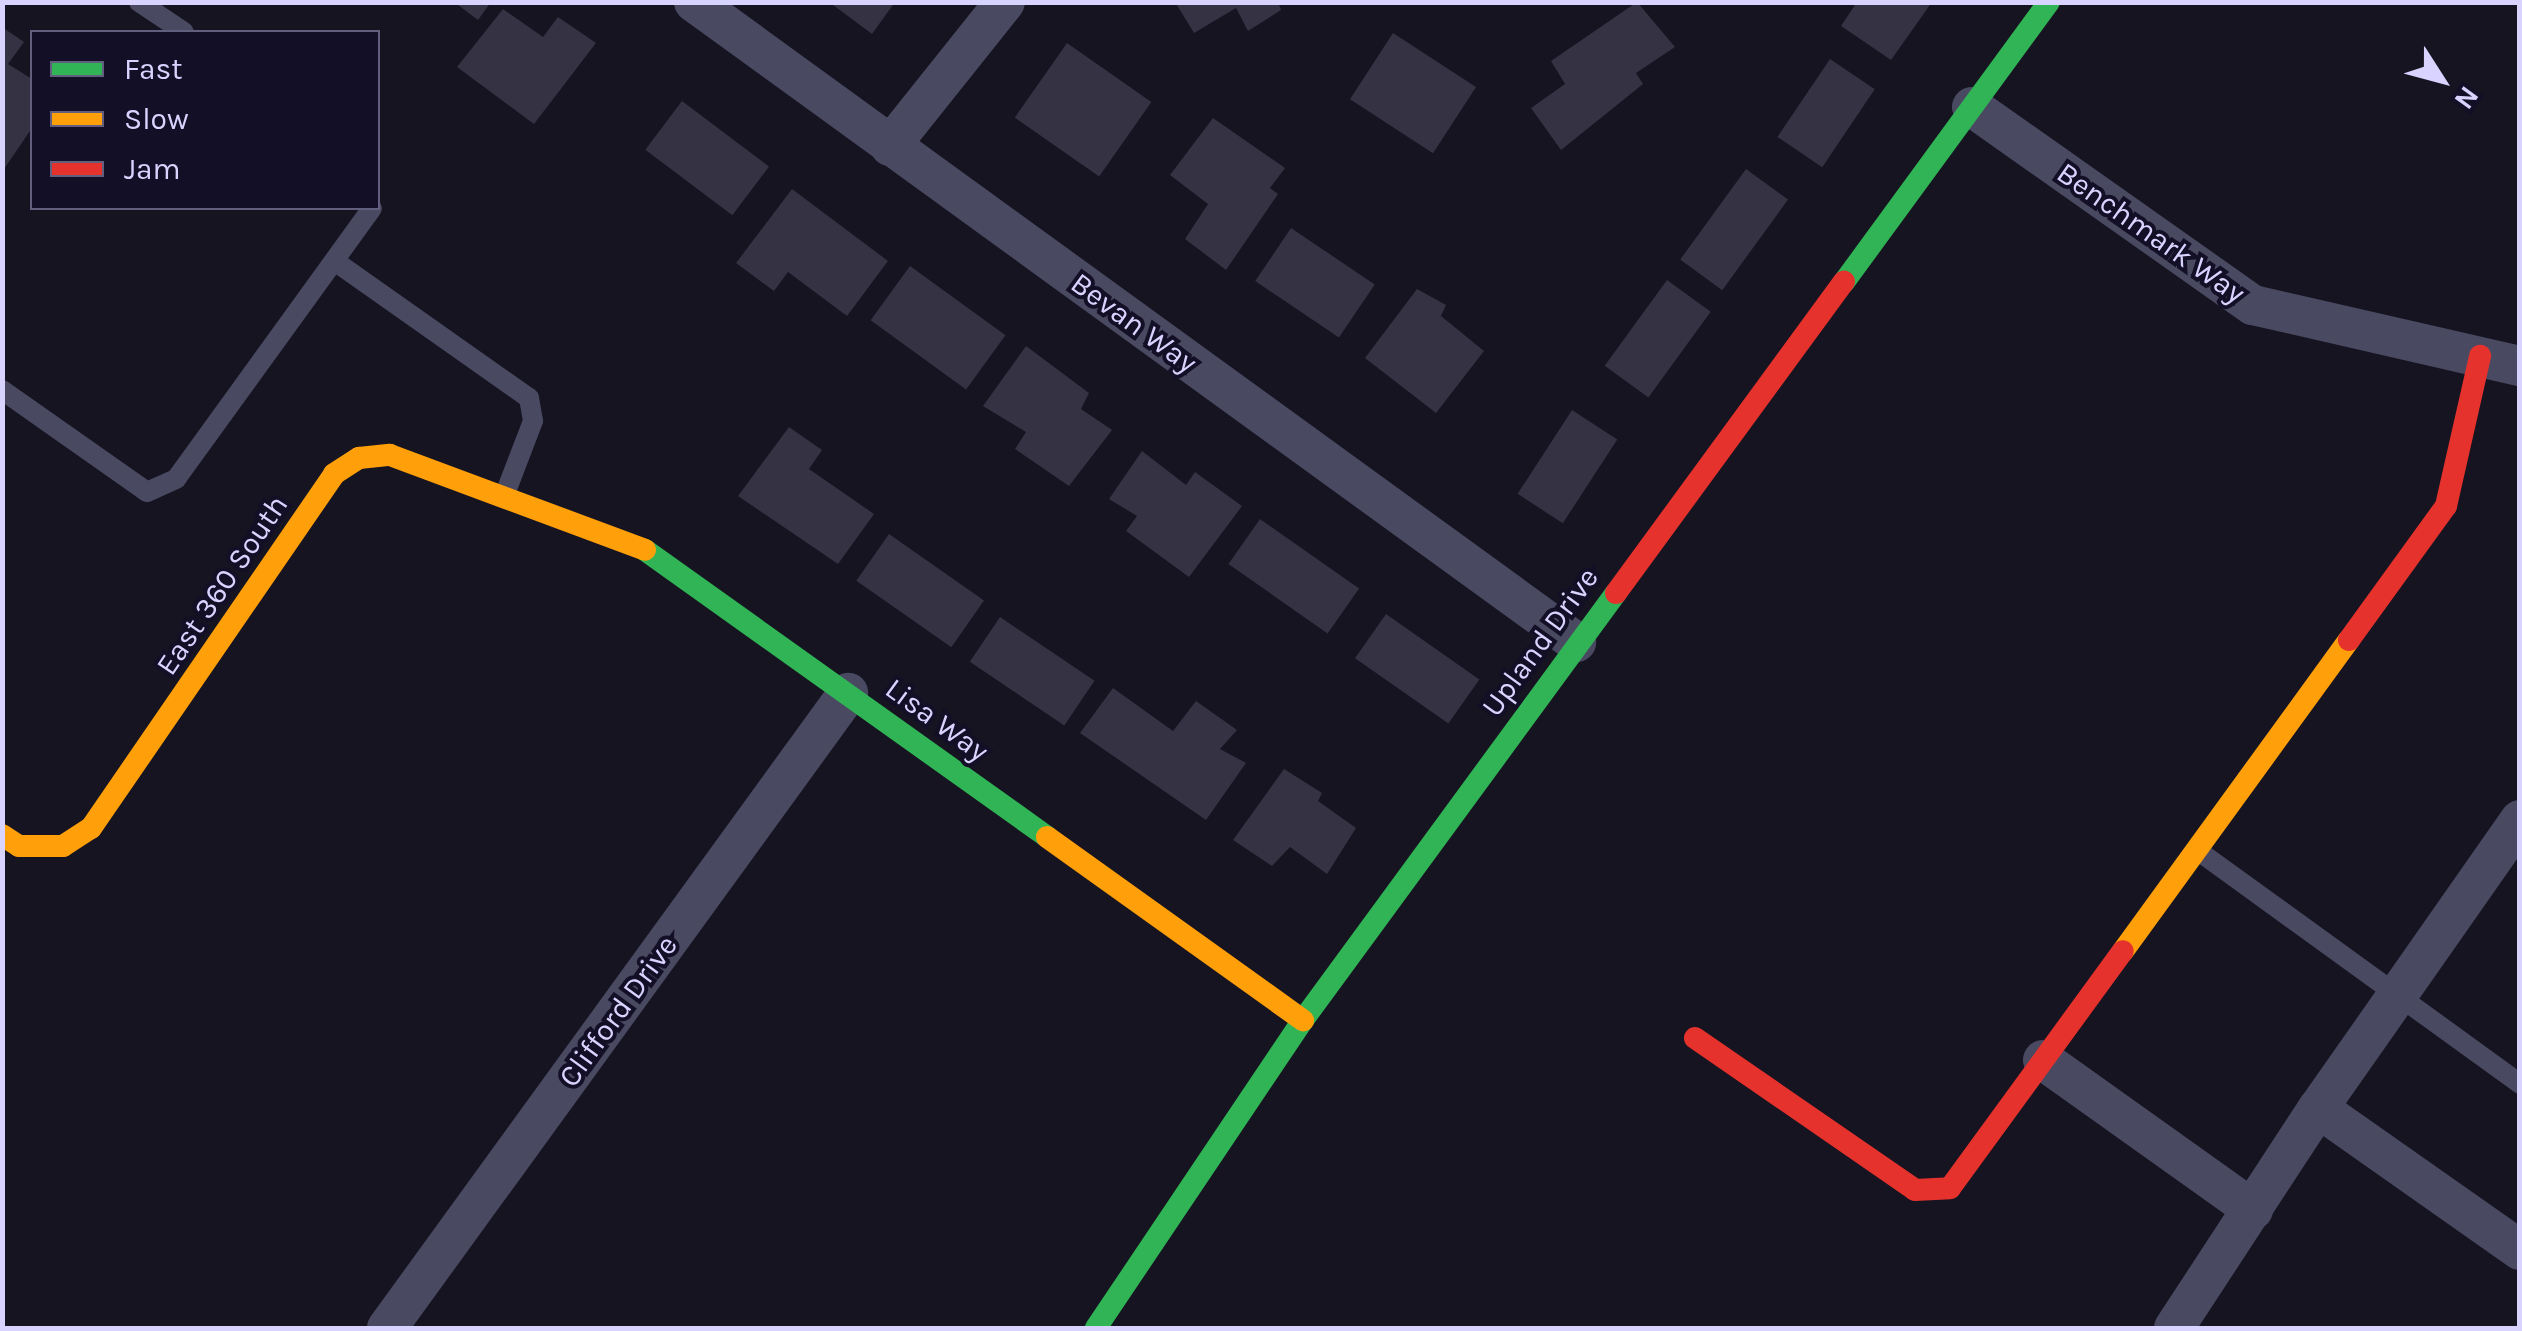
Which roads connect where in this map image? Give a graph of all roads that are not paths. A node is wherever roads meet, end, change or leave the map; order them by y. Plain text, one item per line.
1 (140, 2) edge
2 (694, 2) edge
3 (1005, 2) edge
4 (2049, 2) edge
5 (181, 30) edge
6 (1972, 107) junction
7 (890, 146) junction
8 (371, 210) edge
9 (336, 262) junction
10 (2480, 356) junction
11 (2520, 366) edge
12 (2, 390) edge
13 (510, 500) junction
14 (1576, 642) junction
15 (848, 693) junction
16 (2520, 820) edge
17 (11, 841) edge
18 (2196, 849) junction
19 (2398, 994) junction
20 (1303, 1020) junction
21 (1695, 1038) dead end
22 (2043, 1060) junction
23 (2520, 1084) edge
24 (2318, 1108) junction
25 (2253, 1210) junction
26 (2520, 1250) edge
27 (387, 1328) edge
28 (1096, 1328) edge
29 (2174, 1328) edge

1 - 5 lane
2 - 7 street, Bevan Way
3 - 7 street
4 - 6 street, Upland Drive
6 - 10 street, Benchmark Way
6 - 14 street, Upland Drive
7 - 14 street, Bevan Way
8 - 9 lane
9 - 12 lane
9 - 13 lane
10 - 11 street, Benchmark Way
10 - 18 street
13 - 15 street, Lisa Way
13 - 17 street, East 360 South
14 - 20 street, Upland Drive
15 - 20 street, Lisa Way
15 - 27 street, Clifford Drive
16 - 19 street
18 - 19 lane
18 - 22 street
19 - 23 lane
19 - 24 street
20 - 28 street, Upland Drive
21 - 22 street
22 - 25 street
24 - 25 street
24 - 26 street
25 - 29 street

